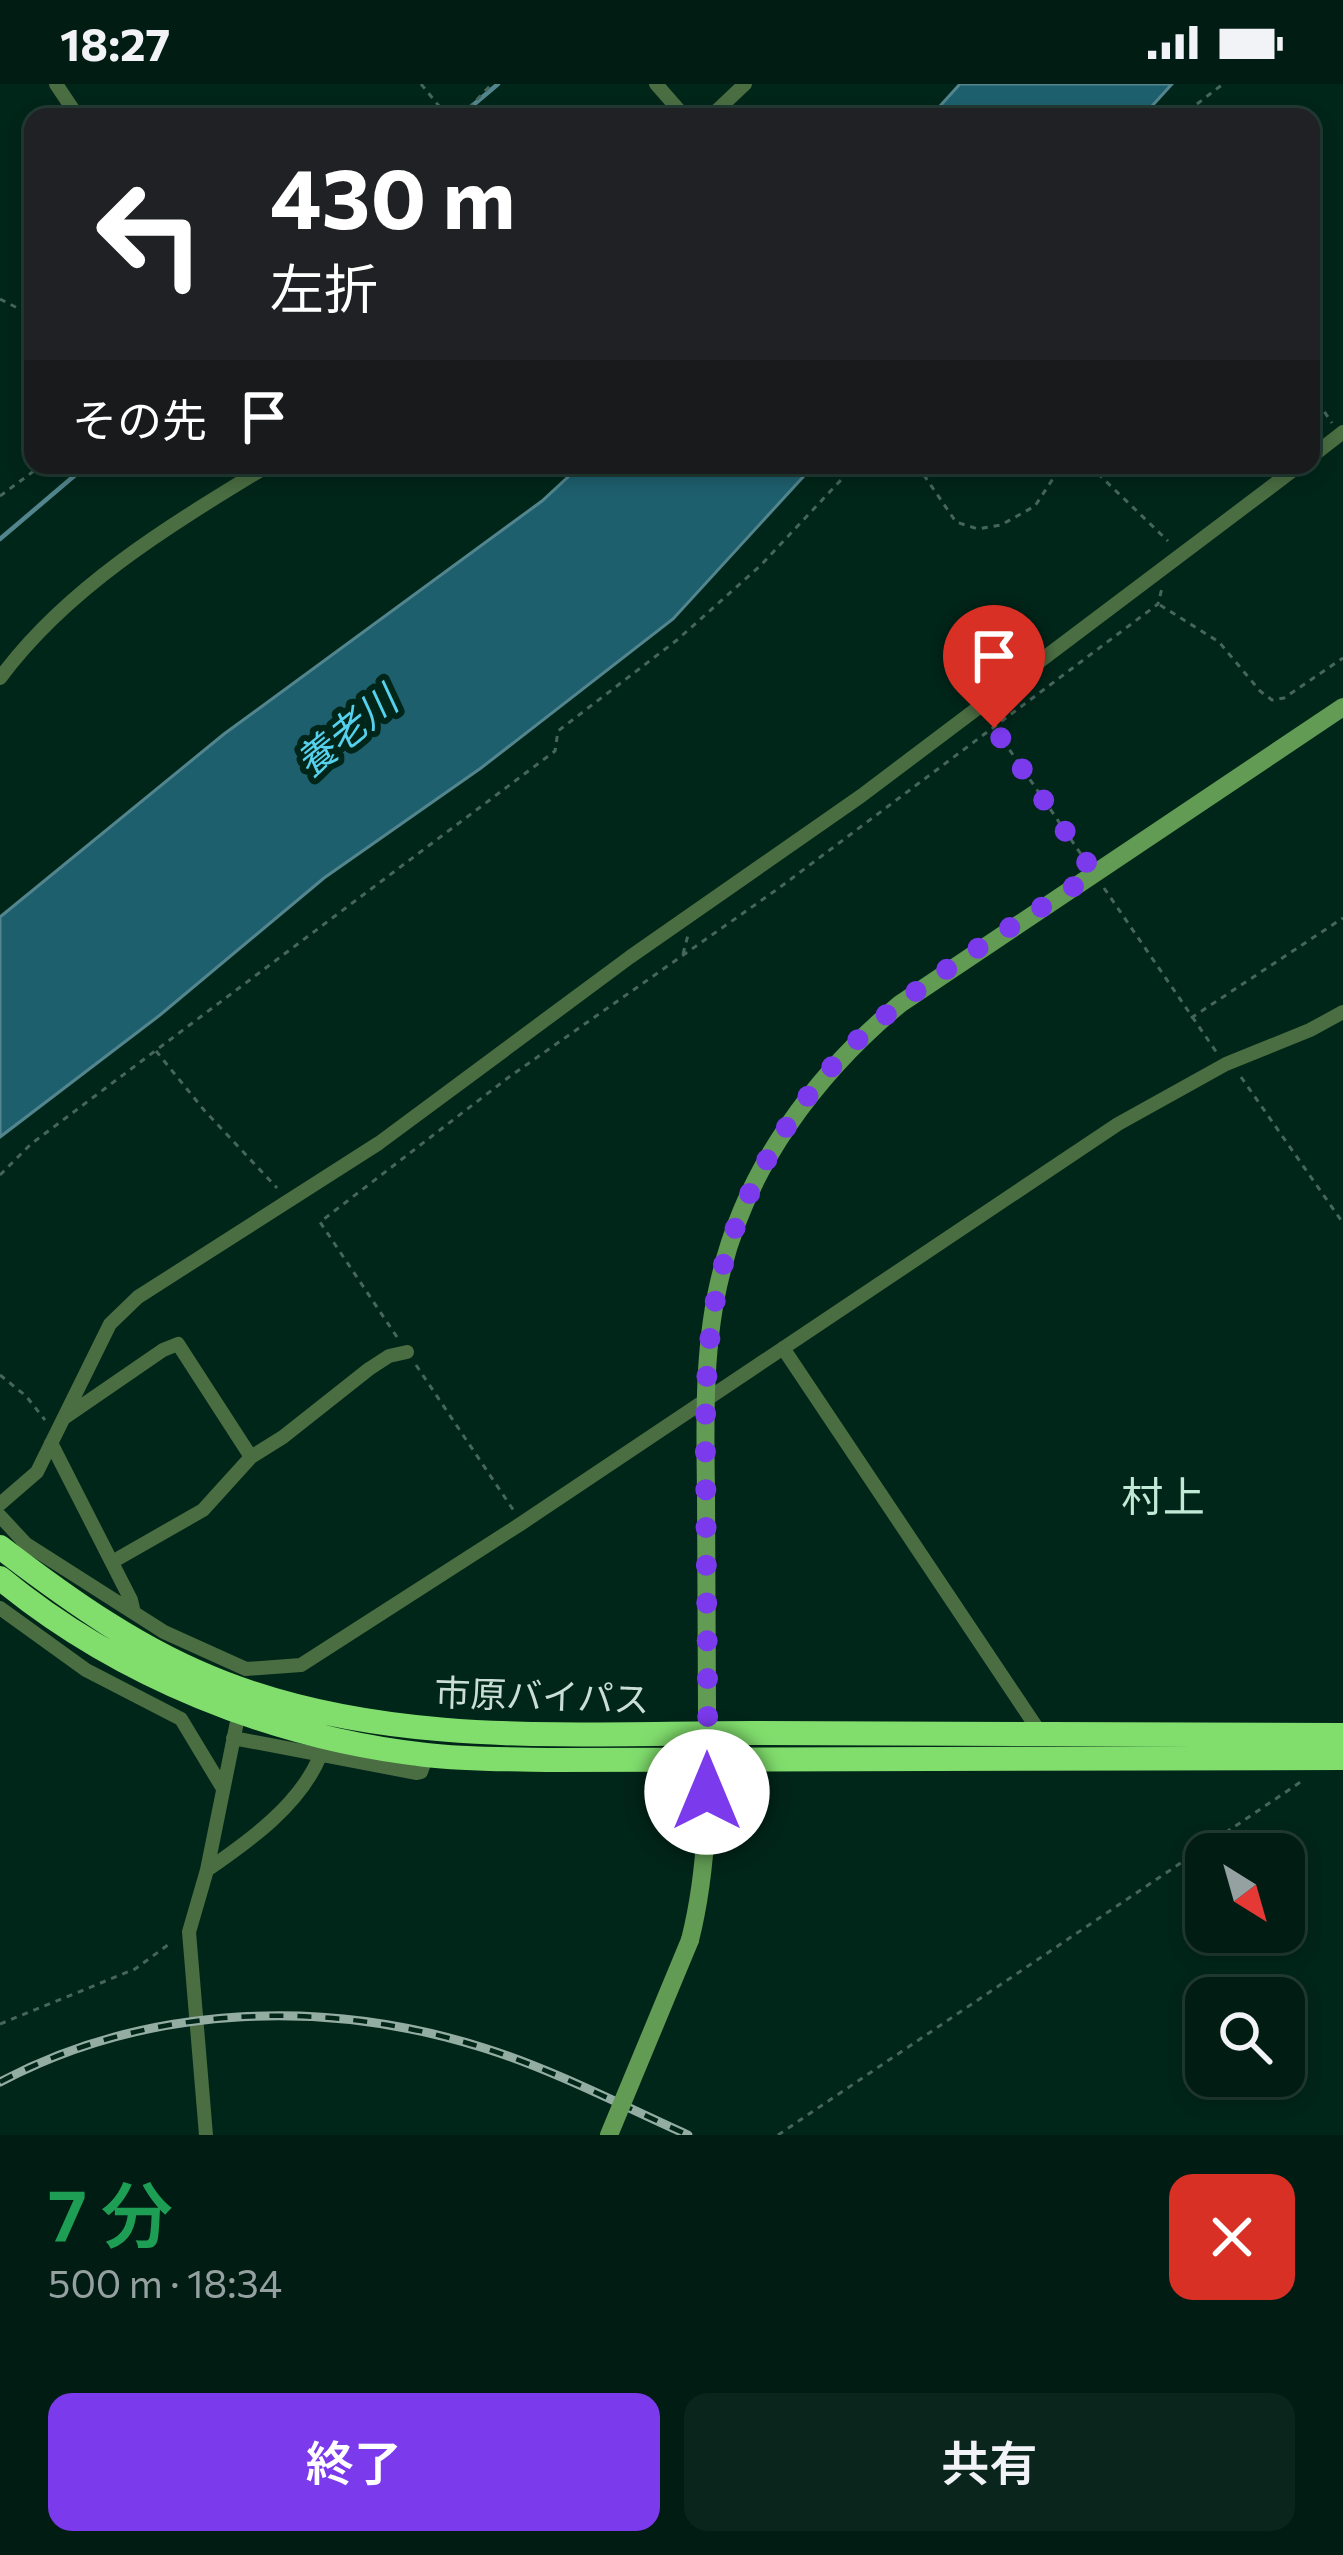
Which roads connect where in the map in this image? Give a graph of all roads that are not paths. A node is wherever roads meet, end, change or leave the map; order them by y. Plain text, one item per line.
1 (656, 84) edge
2 (745, 84) edge
3 (678, 108) edge
4 (720, 108) edge
5 (256, 474) edge
6 (1288, 474) edge
7 (0, 678) edge
8 (1343, 706) edge
9 (1343, 1012) edge
10 (782, 1348) junction
11 (407, 1352) road end
12 (705, 1396) junction
13 (55, 1432) junction
14 (251, 1457) junction
15 (0, 1504) edge
16 (0, 1516) edge
17 (0, 1547) edge
18 (112, 1562) junction
19 (0, 1578) edge
20 (0, 1608) edge
21 (134, 1613) junction
22 (238, 1712) junction
23 (1041, 1734) junction
24 (1343, 1735) edge
25 (232, 1738) junction
26 (708, 1746) junction
27 (427, 1755) junction
28 (320, 1756) junction
29 (1330, 1758) edge
30 (222, 1787) junction
31 (207, 1870) junction
32 (206, 2135) edge
33 (609, 2135) edge

1 - 3 street
2 - 4 street
5 - 7 street
6 - 13 street
8 - 12 street
9 - 10 street
10 - 12 street
10 - 23 street
11 - 14 street
12 - 21 street
12 - 26 street
13 - 14 street
13 - 15 street
13 - 18 street
14 - 18 street
16 - 21 street
17 - 26 highway, 市原バイパス
18 - 21 street
19 - 22 highway, 市原バイパス
20 - 30 street
22 - 25 street
22 - 27 highway, 市原バイパス
23 - 24 highway, 市原バイパス
23 - 26 highway, 市原バイパス
25 - 28 street
25 - 30 street
26 - 27 highway, 市原バイパス
26 - 29 highway, 市原バイパス
26 - 33 street, bridge
27 - 28 street
28 - 31 street
30 - 31 street
31 - 32 street

